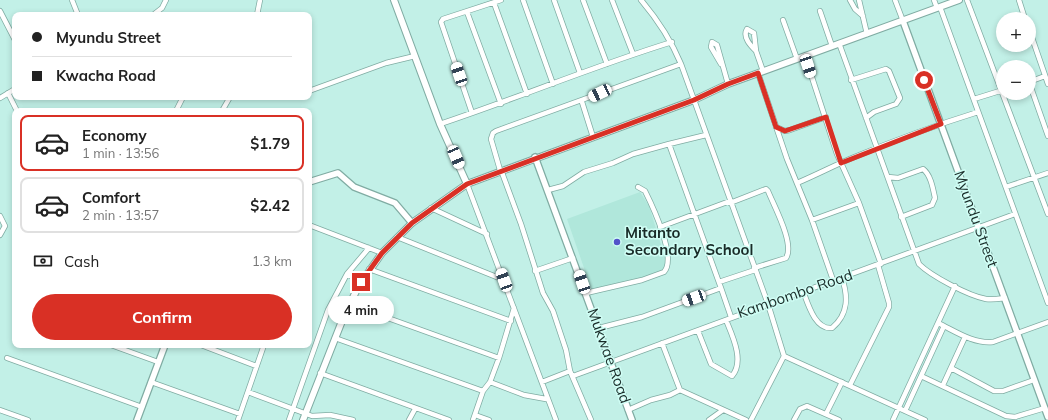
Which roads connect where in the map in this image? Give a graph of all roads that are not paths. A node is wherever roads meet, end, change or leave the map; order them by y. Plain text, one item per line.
1 (72, 0) edge
2 (166, 0) edge
3 (260, 0) edge
4 (394, 0) edge
5 (501, 0) edge
6 (523, 0) edge
7 (554, 0) edge
8 (583, 0) edge
9 (612, 0) edge
10 (641, 0) edge
11 (850, 0) edge
12 (859, 0) edge
13 (895, 0) edge
14 (934, 0) edge
15 (959, 0) edge
16 (967, 0) edge
17 (1019, 0) edge
18 (494, 3) junction
19 (938, 7) junction
20 (820, 10) dead end
21 (0, 11) edge
22 (77, 12) edge
23 (157, 12) edge
24 (258, 12) edge
25 (466, 12) junction
26 (1023, 12) edge
27 (863, 16) junction
28 (783, 20) dead end
29 (903, 21) junction
30 (12, 34) edge
31 (867, 34) junction
32 (672, 42) junction
33 (839, 44) junction
34 (832, 46) junction
35 (1036, 50) edge
36 (756, 51) dead end
37 (633, 54) junction
38 (415, 56) junction
39 (805, 56) junction
40 (797, 59) junction
41 (607, 64) junction
42 (681, 64) junction
43 (721, 64) dead end
44 (761, 72) junction
45 (580, 73) junction
46 (996, 75) edge
47 (1045, 76) junction
48 (1036, 79) edge
49 (851, 80) junction
50 (553, 84) junction
51 (728, 84) junction
52 (1048, 84) edge
53 (312, 90) edge
54 (12, 91) edge
55 (996, 92) edge
56 (8, 93) junction
57 (527, 94) junction
58 (0, 98) edge
59 (974, 99) junction
60 (694, 100) junction
61 (1006, 100) edge
62 (1035, 100) edge
63 (582, 102) junction
64 (501, 104) junction
65 (16, 108) edge
66 (978, 112) junction
67 (472, 113) junction
68 (826, 117) junction
69 (866, 118) junction
70 (440, 124) junction
71 (941, 124) junction
72 (776, 127) junction
73 (706, 135) junction
74 (1048, 136) edge
75 (593, 137) junction
76 (669, 144) junction
77 (877, 149) junction
78 (536, 157) junction
79 (841, 163) junction
80 (500, 170) junction
81 (1048, 173) edge
82 (888, 177) junction
83 (1035, 178) junction
84 (312, 181) edge
85 (797, 183) junction
86 (467, 184) junction
87 (1006, 187) junction
88 (638, 188) dead end
89 (548, 190) junction
90 (730, 202) junction
91 (859, 203) junction
92 (431, 208) junction
93 (695, 214) junction
94 (1015, 214) junction
95 (1048, 214) edge
96 (0, 216) edge
97 (901, 217) junction
98 (812, 220) junction
99 (412, 223) junction
100 (312, 227) edge
101 (660, 227) junction
102 (979, 228) junction
103 (487, 234) junction
104 (0, 235) edge
105 (397, 237) junction
106 (369, 248) junction
107 (915, 252) junction
108 (382, 253) junction
109 (573, 258) junction
110 (879, 265) junction
111 (370, 269) junction
112 (755, 269) junction
113 (535, 271) junction
114 (347, 274) junction
115 (842, 278) junction
116 (504, 280) junction
117 (833, 280) junction
118 (361, 282) junction
119 (719, 282) junction
120 (955, 286) junction
121 (722, 288) junction
122 (803, 291) junction
123 (586, 293) junction
124 (1005, 298) junction
125 (1048, 303) edge
126 (349, 304) junction
127 (768, 304) junction
128 (514, 308) junction
129 (731, 317) junction
130 (511, 320) junction
131 (726, 320) junction
132 (1048, 322) edge
133 (938, 324) junction
134 (944, 326) junction
135 (599, 328) junction
136 (698, 331) junction
137 (1018, 334) junction
138 (965, 337) junction
139 (335, 338) junction
140 (662, 343) junction
141 (119, 348) edge
142 (165, 348) edge
143 (209, 348) edge
144 (263, 348) edge
145 (784, 356) junction
146 (7, 358) dead end
147 (499, 358) junction
148 (158, 362) junction
149 (612, 362) junction
150 (256, 366) junction
151 (951, 368) junction
152 (320, 373) junction
153 (572, 374) junction
154 (921, 376) junction
155 (1034, 380) junction
156 (151, 382) junction
157 (490, 382) junction
158 (542, 382) junction
159 (842, 382) junction
160 (850, 385) junction
161 (943, 385) junction
162 (908, 389) junction
163 (680, 390) junction
164 (483, 391) junction
165 (248, 392) junction
166 (914, 392) junction
167 (546, 399) junction
168 (142, 407) junction
169 (899, 407) junction
170 (294, 408) junction
171 (1044, 408) junction
172 (415, 409) junction
173 (0, 410) edge
174 (628, 410) junction
175 (723, 410) junction
176 (906, 410) junction
177 (240, 414) junction
178 (826, 414) junction
179 (305, 417) edge
180 (338, 418) edge
181 (474, 418) edge
182 (1048, 418) edge
183 (554, 419) edge
184 (28, 420) edge
185 (137, 420) edge
186 (238, 420) edge
187 (289, 420) edge
188 (354, 420) edge
189 (409, 420) edge
190 (449, 420) edge
191 (489, 420) edge
192 (591, 420) edge
193 (632, 420) edge
194 (709, 420) edge
195 (746, 420) edge
196 (752, 420) edge
197 (794, 420) edge
198 (839, 420) edge
199 (893, 420) edge
200 (925, 420) edge

1 - 22 street
2 - 23 street
3 - 24 street
4 - 38 main road
5 - 18 street
6 - 50 street
7 - 45 street
8 - 41 street
9 - 37 street
10 - 32 street
11 - 27 street
12 - 27 street
13 - 29 street
14 - 19 street
15 - 19 main road
16 - 46 street
17 - 26 street
18 - 25 street
18 - 57 street
19 - 29 main road
19 - 59 street
20 - 34 street
21 - 30 street
25 - 64 street
25 - 67 street
27 - 31 street
28 - 40 street
29 - 31 main road
29 - 71 street, Myundu Street
31 - 33 main road
32 - 37 street
32 - 42 street
33 - 34 main road
33 - 49 street
34 - 39 main road
35 - 47 street
36 - 44 street
37 - 41 street
38 - 53 street
38 - 70 main road
39 - 40 main road
39 - 68 street
40 - 44 main road
41 - 45 street
42 - 60 street
42 - 63 street
43 - 51 street
44 - 51 main road
44 - 72 street
45 - 50 street
47 - 48 street
47 - 52 street
49 - 69 street
49 - 69 street
50 - 57 street
51 - 60 main road
54 - 56 street
55 - 59 street
56 - 58 street
56 - 65 street
57 - 64 street
59 - 66 street
60 - 73 street
60 - 75 main road
61 - 83 street
62 - 74 street
63 - 75 street
63 - 80 street
64 - 67 street
66 - 71 street
66 - 87 street
67 - 70 street
68 - 72 street
68 - 79 street
69 - 77 street
70 - 86 main road
71 - 77 street
71 - 102 street, Myundu Street
72 - 85 street
73 - 76 street
73 - 90 street
75 - 78 main road
76 - 89 street
76 - 93 street
77 - 79 street
77 - 82 street
78 - 80 main road
78 - 89 street, Mukwae Road
79 - 85 street
79 - 91 street
80 - 86 main road
80 - 113 street
81 - 83 street
82 - 97 street
82 - 97 street
83 - 87 street
83 - 95 street
84 - 99 street
85 - 98 street
86 - 92 main road
86 - 103 street
87 - 94 street
88 - 101 street
89 - 109 street, Mukwae Road
90 - 93 street
90 - 112 street
90 - 112 street
91 - 98 street
91 - 110 street
92 - 99 main road
92 - 103 street
93 - 101 street
93 - 119 street
94 - 102 street, Kambombo Road
94 - 125 street
96 - 104 street
97 - 107 street
98 - 117 street
99 - 105 main road
100 - 106 street
101 - 123 street
102 - 107 street, Kambombo Road
102 - 124 street, Myundu Street
103 - 116 street
105 - 108 main road
105 - 116 street
106 - 108 street
106 - 114 street
107 - 110 street, Kambombo Road
107 - 120 street
108 - 111 main road
109 - 113 street
109 - 123 street, Mukwae Road
110 - 115 street, Kambombo Road
110 - 160 street
111 - 118 main road
111 - 130 street
112 - 119 street
112 - 127 street
113 - 153 street
114 - 118 street
114 - 170 street
115 - 117 street, Kambombo Road
115 - 122 street
116 - 128 street
117 - 122 street, Kambombo Road
118 - 126 main road
119 - 121 street
120 - 124 street
120 - 133 street
121 - 129 street
121 - 135 street
122 - 127 street, Kambombo Road
123 - 135 street, Mukwae Road
124 - 137 street, Myundu Street
126 - 139 main road
126 - 147 street
127 - 129 street, Kambombo Road
127 - 145 street
128 - 130 street
128 - 158 street
129 - 131 street, Kambombo Road
130 - 147 street
131 - 136 street, Kambombo Road
131 - 136 street
132 - 137 street
133 - 134 street
133 - 162 street
134 - 138 street
134 - 154 street
135 - 149 street, Mukwae Road
136 - 140 street, Kambombo Road
137 - 138 street
137 - 155 street, Myundu Street
138 - 151 street
139 - 152 main road
139 - 164 street
140 - 149 street, Kambombo Road
140 - 163 street
141 - 148 street
142 - 148 street
143 - 150 street
144 - 150 street
145 - 159 street
145 - 196 street
146 - 168 street
147 - 157 street
148 - 156 street
149 - 153 street, Kambombo Road
149 - 174 street, Mukwae Road
150 - 165 street
151 - 155 street
151 - 161 street
152 - 172 street
152 - 179 main road
153 - 158 street, Kambombo Road
153 - 192 street
154 - 161 street
154 - 166 street
155 - 171 street, Myundu Street
156 - 168 street
156 - 177 street
157 - 164 street
157 - 167 street
158 - 167 street
159 - 160 street
159 - 178 street
160 - 169 street
161 - 171 street
162 - 166 street
162 - 169 street
163 - 174 street
163 - 175 street
164 - 181 street
165 - 170 street
165 - 177 street
166 - 176 street
167 - 183 street
168 - 185 street
169 - 176 street
169 - 199 street
170 - 179 street
170 - 187 street
171 - 182 street, Myundu Street
172 - 189 street
172 - 190 street
173 - 184 street
174 - 193 street, Mukwae Road
175 - 194 street
175 - 195 street
176 - 200 street
177 - 186 street
178 - 197 street
178 - 198 street
179 - 180 street
180 - 188 street
181 - 191 street

